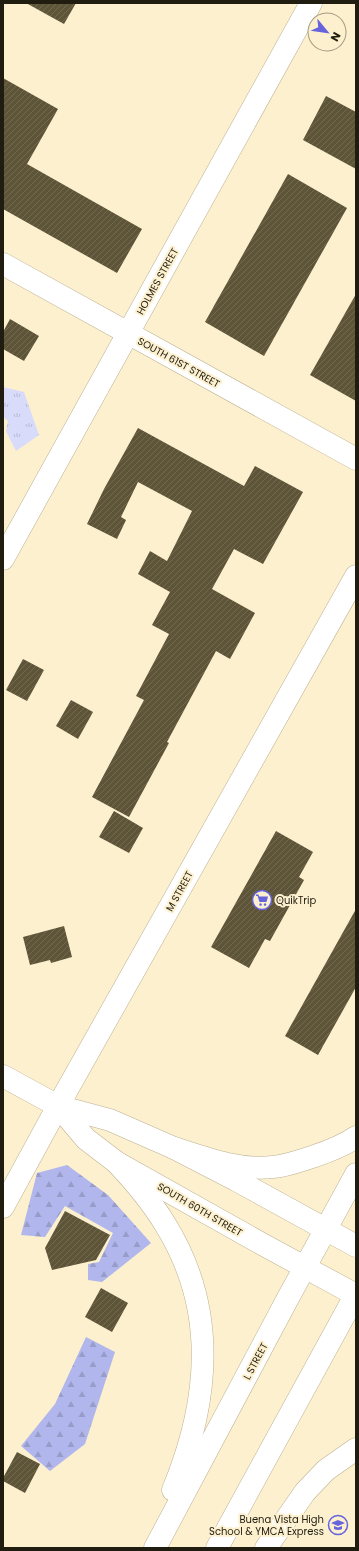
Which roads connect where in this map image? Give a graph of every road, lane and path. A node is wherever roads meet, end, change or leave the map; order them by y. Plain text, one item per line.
1 (311, 3) edge
2 (3, 264) edge
3 (127, 333) junction
4 (356, 459) edge
5 (3, 559) edge
6 (356, 576) edge
7 (3, 1076) edge
8 (58, 1106) junction
9 (356, 1137) edge
10 (174, 1148) junction
11 (116, 1162) junction
12 (356, 1174) edge
13 (3, 1207) edge
14 (326, 1230) junction
15 (356, 1246) edge
16 (305, 1268) junction
17 (356, 1295) edge
18 (356, 1449) edge
19 (150, 1548) edge
20 (155, 1548) edge
21 (217, 1548) edge
22 (266, 1548) edge

1 - 3 main road, HOLMES STREET
2 - 3 main road, SOUTH 61ST STREET
3 - 4 main road, SOUTH 61ST STREET
3 - 5 main road, HOLMES STREET
6 - 8 main road, M STREET
7 - 8 main road, SOUTH 60TH STREET
8 - 10 main road, SOUTH 60TH STREET
8 - 11 main road, SOUTH 60TH STREET
8 - 13 main road, M STREET
9 - 10 main road
10 - 14 main road, SOUTH 60TH STREET
11 - 16 main road, SOUTH 60TH STREET
11 - 19 main road
12 - 14 main road, L STREET
14 - 15 main road, SOUTH 60TH STREET
14 - 16 main road, L STREET
16 - 17 main road, SOUTH 60TH STREET
16 - 20 main road, L STREET
17 - 21 main road
18 - 22 main road

